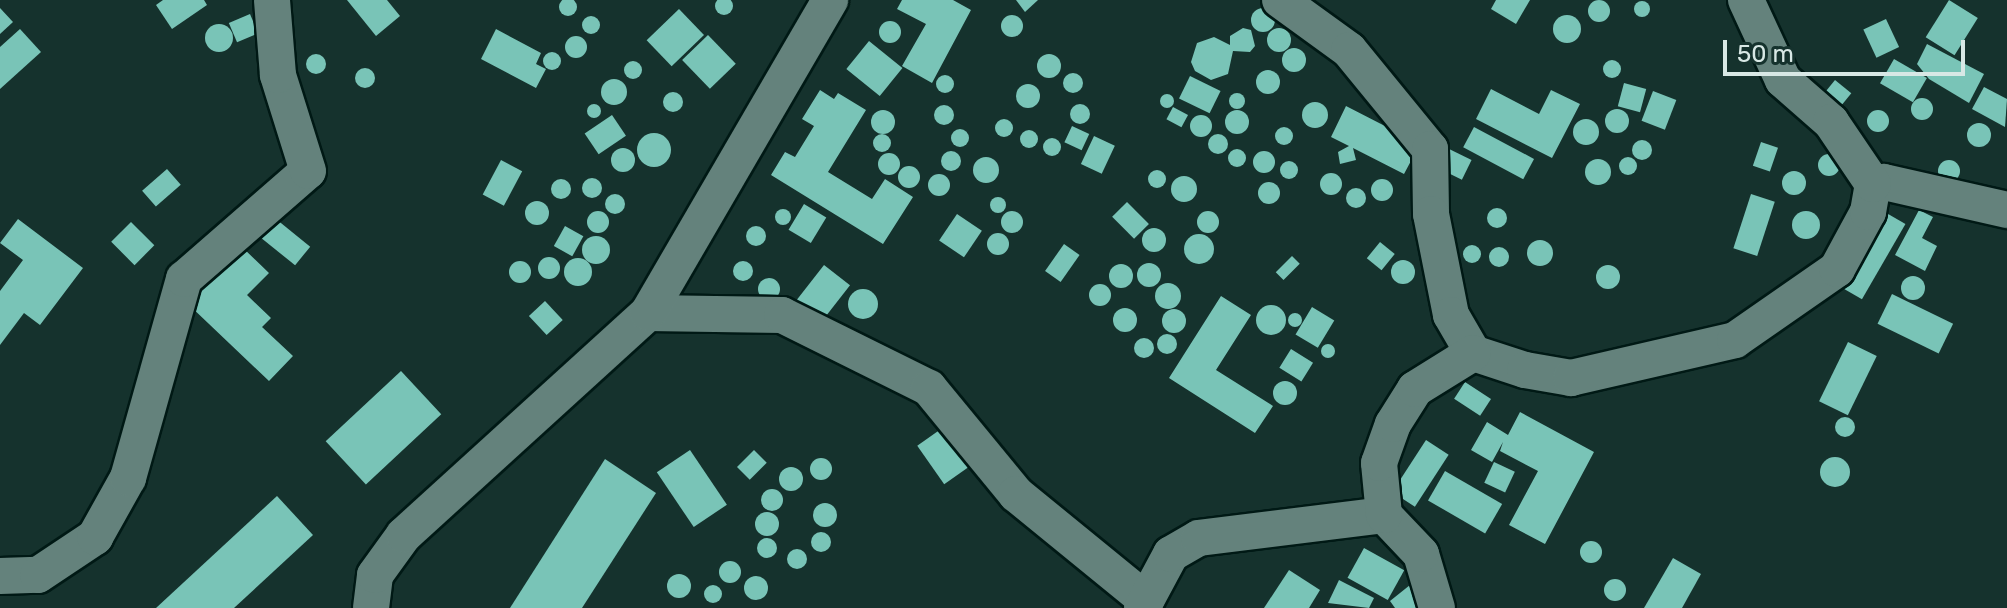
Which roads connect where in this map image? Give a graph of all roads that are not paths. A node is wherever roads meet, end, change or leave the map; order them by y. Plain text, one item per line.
1 (272, 0) edge
2 (830, 0) edge
3 (1280, 0) edge
4 (1746, 0) edge
5 (1873, 184) junction
6 (2007, 210) edge
7 (648, 313) junction
8 (1473, 353) junction
9 (1384, 515) junction
10 (0, 576) edge
11 (1144, 604) edge
12 (371, 608) edge
13 (1437, 608) edge

1 - 10 street
2 - 7 street
3 - 8 street
4 - 5 street
5 - 6 street
5 - 8 street
7 - 11 street
7 - 12 street
8 - 9 street
9 - 11 street
9 - 13 street

